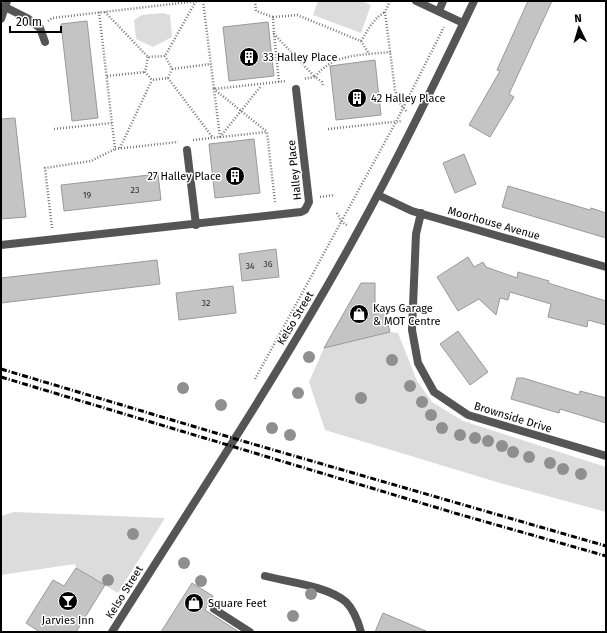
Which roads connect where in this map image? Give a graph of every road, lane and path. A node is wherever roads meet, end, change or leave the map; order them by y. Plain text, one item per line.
1 (197, 1) edge
2 (203, 1) edge
3 (255, 1) edge
4 (390, 1) edge
5 (416, 1) edge
6 (444, 1) edge
7 (474, 1) edge
8 (6, 4) edge
9 (439, 11) junction
10 (99, 12) junction
11 (104, 12) junction
12 (385, 12) junction
13 (450, 16) junction
14 (273, 17) junction
15 (1, 19) edge
16 (463, 23) junction
17 (40, 28) junction
18 (274, 34) junction
19 (361, 41) junction
20 (45, 42) dead end
21 (391, 52) junction
22 (370, 54) junction
23 (165, 56) junction
24 (148, 57) junction
25 (211, 64) junction
26 (172, 69) junction
27 (145, 72) junction
28 (106, 76) junction
29 (168, 78) junction
30 (315, 78) junction
31 (302, 79) dead end
32 (152, 80) junction
33 (290, 81) dead end
34 (279, 82) junction
35 (261, 85) junction
36 (323, 85) dead end
37 (214, 89) junction
38 (296, 89) dead end
39 (403, 108) junction
40 (241, 111) junction
41 (397, 120) junction
42 (415, 122) junction
43 (112, 123) junction
44 (54, 129) dead end
45 (328, 129) dead end
46 (267, 132) junction
47 (220, 137) junction
48 (213, 138) junction
49 (190, 140) dead end
50 (182, 141) dead end
51 (120, 148) junction
52 (115, 149) junction
53 (187, 150) dead end
54 (378, 194) junction
55 (281, 201) dead end
56 (421, 213) junction
57 (196, 225) junction
58 (53, 240) junction
59 (1, 245) edge
60 (606, 267) edge
61 (254, 382) dead end
62 (606, 456) edge
63 (265, 576) dead end
64 (214, 609) dead end
65 (112, 632) edge
66 (250, 632) edge
67 (361, 632) edge

1 - 11 path
1 - 23 path
2 - 25 path
3 - 14 path
4 - 12 path
5 - 9 street
6 - 9 street
7 - 16 street, Kelso Street
8 - 15 street
8 - 17 street
9 - 13 street
10 - 11 path
10 - 17 path
10 - 28 path
11 - 24 path
12 - 19 path
12 - 21 path
13 - 16 street
13 - 39 path
14 - 18 path
14 - 19 path
16 - 42 street, Kelso Street
17 - 20 street
18 - 30 path
18 - 34 path
19 - 22 path
21 - 22 path
21 - 39 path
22 - 30 path
23 - 24 path
23 - 26 path
24 - 27 path
25 - 26 path
25 - 37 path
26 - 29 path
27 - 28 path
27 - 32 path
28 - 43 path
29 - 32 path
29 - 48 path
30 - 31 path
30 - 36 path
32 - 51 path
33 - 34 path
34 - 35 path
35 - 37 path
35 - 40 path
37 - 40 path
37 - 47 path
38 - 57 street, Halley Place
39 - 41 path
39 - 42 path
40 - 46 path
40 - 47 path
41 - 42 path
41 - 45 path
41 - 61 path
42 - 54 street, Kelso Street
43 - 44 path
43 - 52 path
46 - 47 path
46 - 55 path
47 - 48 path
48 - 49 path
50 - 51 path
51 - 52 path
52 - 58 path
53 - 57 street
54 - 56 street, Moorhouse Avenue
54 - 65 street, Kelso Street
56 - 60 street, Moorhouse Avenue
56 - 62 street, Brownside Drive
57 - 58 street, Halley Place
58 - 59 street, Halley Place
63 - 67 street
64 - 66 street

